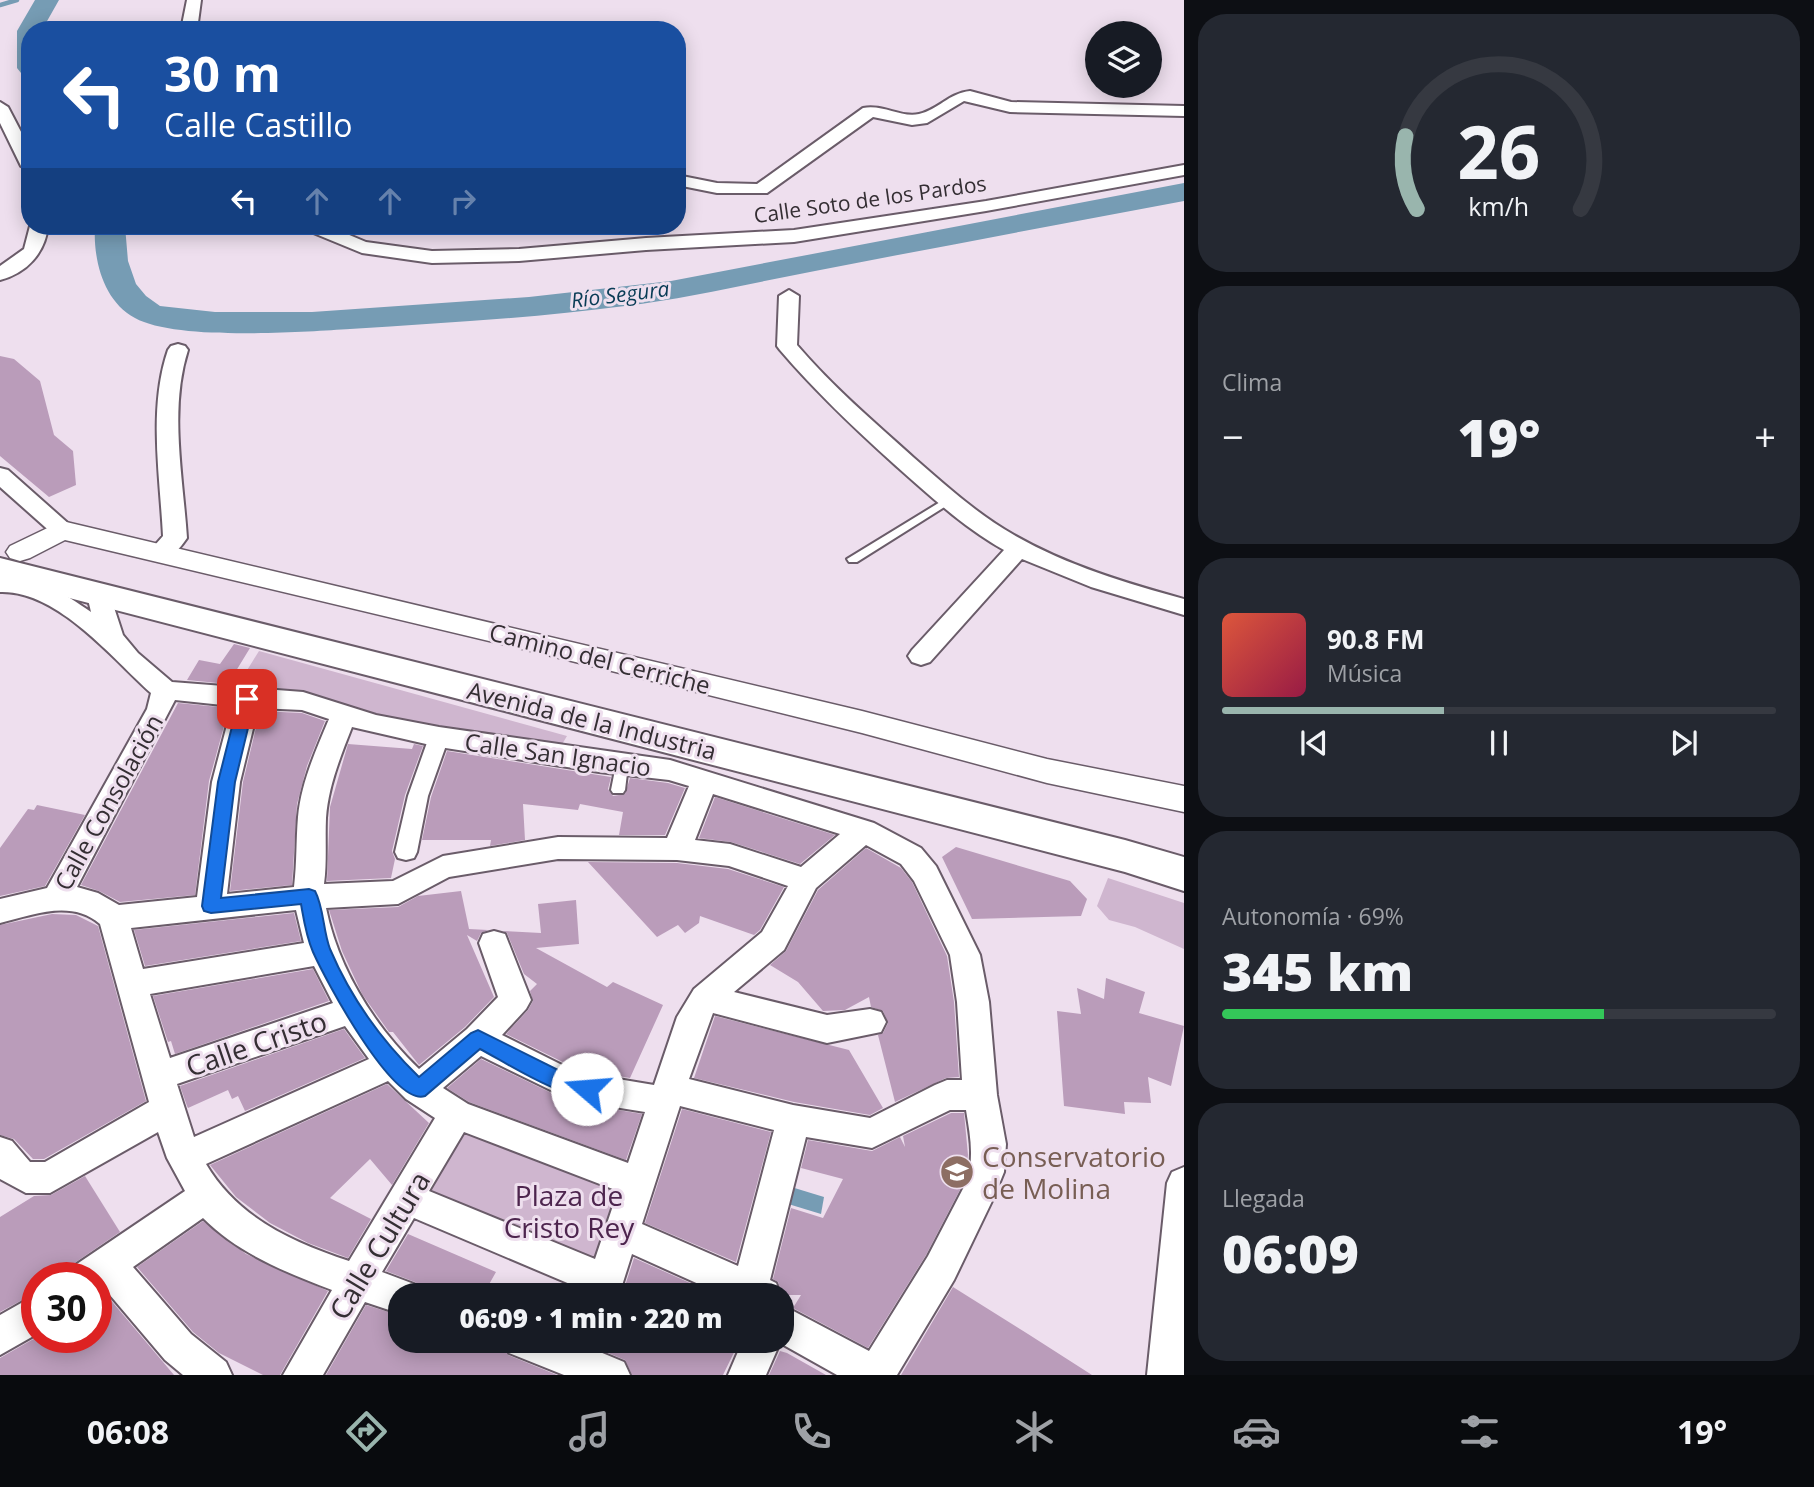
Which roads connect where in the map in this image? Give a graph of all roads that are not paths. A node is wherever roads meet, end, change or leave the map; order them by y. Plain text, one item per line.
1 (194, 0) edge
2 (191, 21) edge
3 (0, 107) edge
4 (1184, 111) edge
5 (21, 148) edge
6 (1184, 170) edge
7 (686, 182) edge
8 (38, 235) edge
9 (334, 235) edge
10 (0, 274) edge
11 (789, 296) dead end
12 (178, 350) dead end
13 (0, 475) edge
14 (950, 499) junction
15 (62, 530) junction
16 (1019, 548) junction
17 (160, 553) junction
18 (852, 559) dead end
19 (6, 568) edge
20 (99, 594) junction
21 (1184, 607) edge
22 (111, 638) junction
23 (921, 656) dead end
24 (165, 690) junction
25 (247, 699) junction
26 (344, 714) junction
27 (439, 737) junction
28 (704, 782) junction
29 (1184, 799) edge
30 (864, 831) junction
31 (677, 849) junction
32 (1184, 849) edge
33 (406, 852) dead end
34 (1184, 874) edge
35 (806, 880) junction
36 (309, 897) junction
37 (56, 899) junction
38 (211, 906) junction
39 (0, 911) edge
40 (113, 919) junction
41 (494, 943) dead end
42 (322, 952) junction
43 (131, 984) junction
44 (705, 998) junction
45 (353, 1010) junction
46 (870, 1022) dead end
47 (478, 1039) junction
48 (392, 1064) junction
49 (159, 1076) junction
50 (418, 1089) junction
51 (668, 1095) junction
52 (980, 1095) junction
53 (167, 1109) junction
54 (456, 1114) junction
55 (793, 1120) junction
56 (0, 1152) edge
57 (184, 1158) junction
58 (76, 1163) joint
59 (640, 1182) junction
60 (1184, 1183) edge
61 (207, 1196) junction
62 (406, 1198) junction
63 (622, 1232) junction
64 (110, 1262) edge
65 (357, 1280) junction
66 (592, 1283) edge
67 (605, 1283) edge
68 (738, 1283) edge
69 (758, 1283) edge
70 (112, 1285) edge
71 (388, 1291) edge
72 (21, 1323) edge
73 (794, 1329) edge
74 (0, 1337) edge
75 (569, 1353) edge
76 (757, 1353) edge
77 (591, 1359) edge
78 (877, 1374) edge
79 (214, 1375) edge
80 (302, 1375) edge
81 (747, 1375) edge
82 (1166, 1375) edge

1 - 2 street
3 - 5 street
4 - 7 street
6 - 9 street, Calle Soto de los Pardos
8 - 10 street
11 - 14 street
12 - 17 street
13 - 15 street
14 - 16 street
14 - 18 lane
15 - 17 street, Camino del Cerriche
15 - 19 street
16 - 21 street
16 - 23 street
17 - 29 street, Camino del Cerriche
19 - 20 main road, Avenida de la Industria
19 - 22 street
19 - 32 main road, Avenida de la Industria
20 - 22 street, Calle Consolación
20 - 34 main road, Avenida de la Industria
22 - 24 street, Calle Consolación
24 - 25 street, Calle San Ignacio
24 - 37 street, Calle Consolación
25 - 26 street, Calle San Ignacio
25 - 38 street
26 - 27 street, Calle San Ignacio
26 - 36 street
27 - 28 street, Calle San Ignacio
27 - 33 street
28 - 30 street, Calle San Ignacio
28 - 31 street
30 - 35 street
30 - 52 street, Calle San Ignacio
31 - 35 street
31 - 36 street
35 - 44 street
36 - 38 street
36 - 42 street
37 - 39 street
37 - 40 street, Calle Consolación
38 - 40 street
40 - 43 street
41 - 47 street
42 - 43 street
42 - 45 street
43 - 49 street
44 - 46 street
44 - 51 street
45 - 48 street
45 - 49 street, Calle Cristo
47 - 50 street
47 - 51 street
48 - 50 street
48 - 57 street
49 - 53 street
50 - 54 street
51 - 55 street
51 - 59 street
52 - 55 street
52 - 78 street, Calle San Ignacio
53 - 57 street
53 - 58 street
54 - 59 street
54 - 62 street, Calle Cultura
55 - 69 street
56 - 58 street
57 - 61 street
59 - 63 street
60 - 82 street
61 - 64 street
61 - 65 street
62 - 65 street, Calle Cultura
62 - 66 street
63 - 67 street
63 - 68 street
65 - 71 street
65 - 80 street, Calle Cultura
70 - 79 street
72 - 74 street
73 - 78 street
75 - 77 street
76 - 81 street

